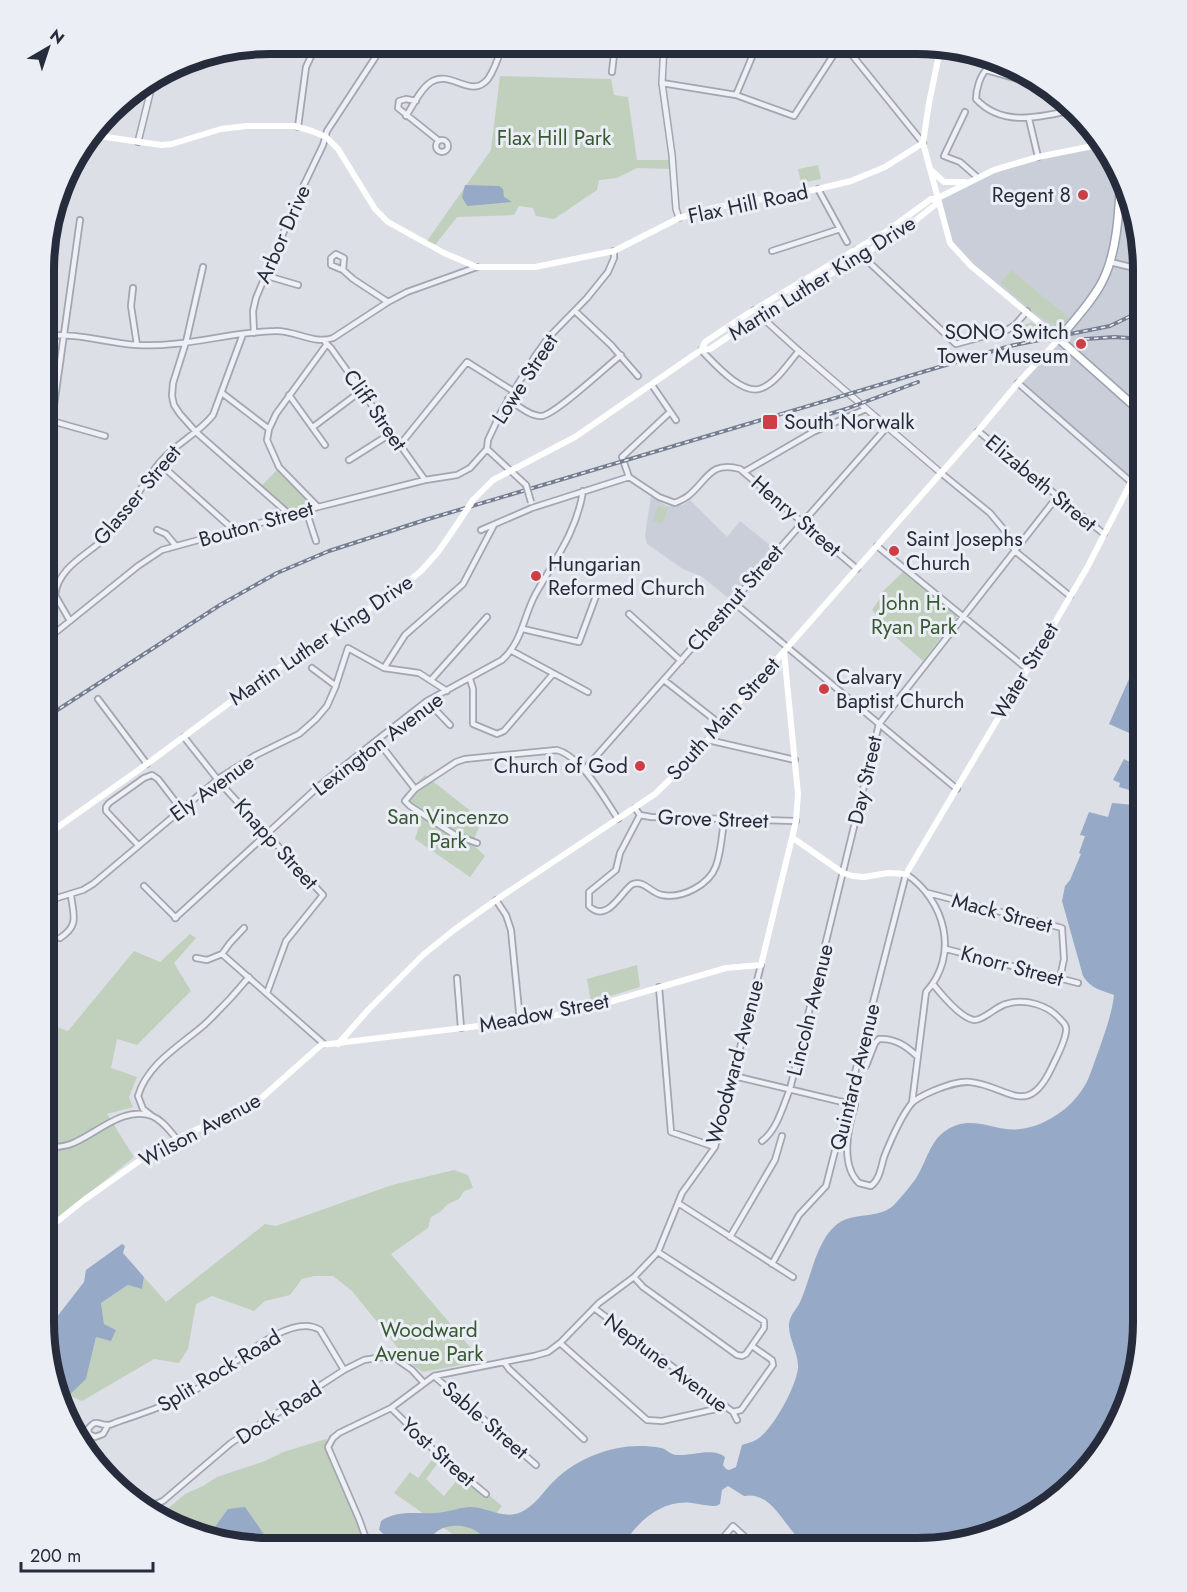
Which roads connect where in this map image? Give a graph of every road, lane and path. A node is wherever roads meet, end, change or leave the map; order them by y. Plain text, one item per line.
1 (311, 54) edge
2 (377, 54) edge
3 (499, 54) edge
4 (614, 54) edge
5 (664, 54) edge
6 (753, 54) edge
7 (836, 54) edge
8 (849, 54) edge
9 (939, 55) edge
10 (612, 72) dead end
11 (1018, 79) edge
12 (662, 83) junction
13 (151, 89) edge
14 (736, 94) junction
15 (416, 101) junction
16 (965, 112) dead end
17 (1064, 112) edge
18 (406, 116) junction
19 (1029, 119) junction
20 (298, 127) junction
21 (101, 136) edge
22 (326, 137) junction
23 (438, 140) dead end
24 (138, 142) junction
25 (923, 143) junction
26 (1094, 146) edge
27 (1038, 157) junction
28 (930, 169) junction
29 (977, 177) junction
30 (968, 181) junction
31 (818, 189) junction
32 (1120, 195) edge
33 (938, 198) junction
34 (1124, 207) edge
35 (1119, 208) junction
36 (679, 218) junction
37 (80, 220) dead end
38 (840, 229) junction
39 (847, 242) dead end
40 (856, 250) junction
41 (614, 251) junction
42 (772, 251) dead end
43 (861, 256) junction
44 (1110, 262) junction
45 (203, 267) dead end
46 (477, 267) junction
47 (1133, 268) edge
48 (343, 270) dead end
49 (264, 275) junction
50 (298, 285) dead end
51 (133, 288) dead end
52 (388, 302) junction
53 (754, 310) junction
54 (575, 311) junction
55 (1026, 311) junction
56 (760, 316) junction
57 (254, 333) junction
58 (64, 334) junction
59 (243, 334) junction
60 (54, 335) edge
61 (1059, 339) junction
62 (186, 342) junction
63 (326, 342) junction
64 (137, 345) junction
65 (702, 350) junction
66 (799, 351) junction
67 (621, 355) junction
68 (638, 376) dead end
69 (1018, 383) junction
70 (652, 385) junction
71 (361, 391) junction
72 (513, 391) junction
73 (222, 393) junction
74 (289, 395) junction
75 (508, 399) junction
76 (1133, 405) edge
77 (54, 407) edge
78 (866, 409) junction
79 (670, 412) junction
80 (676, 420) dead end
81 (54, 423) edge
82 (887, 427) junction
83 (313, 428) junction
84 (269, 429) junction
85 (978, 431) junction
86 (196, 432) junction
87 (390, 434) junction
88 (105, 436) dead end
89 (325, 446) dead end
90 (399, 446) junction
91 (487, 449) junction
92 (349, 460) dead end
93 (159, 463) junction
94 (510, 469) junction
95 (744, 472) junction
96 (940, 473) junction
97 (629, 477) junction
98 (425, 480) junction
99 (1133, 480) edge
100 (1131, 482) junction
101 (583, 491) junction
102 (1057, 497) junction
103 (318, 507) junction
104 (532, 508) junction
105 (306, 510) junction
106 (289, 514) junction
107 (802, 522) junction
108 (494, 525) junction
109 (157, 530) dead end
110 (481, 530) dead end
111 (235, 531) junction
112 (1104, 534) junction
113 (316, 541) dead end
114 (176, 546) junction
115 (877, 546) junction
116 (1015, 551) junction
117 (857, 569) junction
118 (599, 588) dead end
119 (1070, 596) junction
120 (732, 601) junction
121 (629, 614) dead end
122 (963, 616) junction
123 (487, 617) dead end
124 (70, 621) junction
125 (523, 629) junction
126 (54, 634) edge
127 (786, 650) junction
128 (512, 651) junction
129 (681, 661) junction
130 (312, 668) dead end
131 (384, 668) junction
132 (1026, 668) junction
133 (553, 674) junction
134 (470, 679) junction
135 (431, 680) junction
136 (664, 680) junction
137 (336, 686) junction
138 (447, 691) junction
139 (588, 692) dead end
140 (98, 699) dead end
141 (427, 701) junction
142 (720, 724) junction
143 (879, 724) junction
144 (450, 725) dead end
145 (184, 737) junction
146 (377, 740) junction
147 (708, 740) junction
148 (795, 760) junction
149 (147, 764) junction
150 (584, 770) junction
151 (218, 779) junction
152 (415, 789) junction
153 (957, 789) junction
154 (181, 808) junction
155 (634, 808) junction
156 (640, 815) junction
157 (618, 819) junction
158 (724, 820) junction
159 (796, 821) junction
160 (54, 830) edge
161 (266, 834) junction
162 (793, 838) junction
163 (477, 843) dead end
164 (138, 845) junction
165 (843, 873) junction
166 (906, 874) junction
167 (144, 886) dead end
168 (928, 893) junction
169 (71, 894) junction
170 (54, 899) edge
171 (496, 900) junction
172 (244, 928) dead end
173 (60, 938) dead end
174 (946, 949) junction
175 (222, 954) junction
176 (196, 958) dead end
177 (761, 965) junction
178 (249, 977) junction
179 (457, 978) dead end
180 (1060, 978) junction
181 (1078, 983) dead end
182 (933, 984) junction
183 (659, 987) junction
184 (267, 993) junction
185 (520, 1021) junction
186 (461, 1028) junction
187 (919, 1038) junction
188 (324, 1044) junction
189 (338, 1044) junction
190 (906, 1046) junction
191 (917, 1056) junction
192 (857, 1066) junction
193 (734, 1076) junction
194 (790, 1089) junction
195 (848, 1103) junction
196 (912, 1103) junction
197 (152, 1116) junction
198 (782, 1136) dead end
199 (176, 1138) junction
200 (762, 1141) dead end
201 (54, 1147) edge
202 (715, 1147) junction
203 (678, 1203) junction
204 (54, 1224) edge
205 (730, 1237) junction
206 (658, 1252) junction
207 (772, 1264) junction
208 (634, 1277) junction
209 (793, 1277) dead end
210 (594, 1308) junction
211 (560, 1343) junction
212 (752, 1346) junction
213 (504, 1362) junction
214 (344, 1370) junction
215 (434, 1376) junction
216 (424, 1383) junction
217 (725, 1407) junction
218 (391, 1408) junction
219 (733, 1412) junction
220 (737, 1420) dead end
221 (108, 1425) dead end
222 (584, 1438) dead end
223 (536, 1465) dead end
224 (486, 1494) dead end
225 (154, 1504) edge
226 (365, 1538) edge
227 (723, 1538) edge
228 (747, 1538) edge

1 - 20 street
2 - 22 street, Arbor Drive
3 - 15 street
4 - 10 street
5 - 12 street
6 - 14 street
7 - 14 street
8 - 25 street
9 - 25 main road
11 - 19 street
12 - 14 street
12 - 36 street
13 - 24 street
15 - 18 street
15 - 18 street
16 - 29 street
17 - 19 street
18 - 23 street
19 - 27 street
20 - 22 main road
20 - 24 main road
21 - 24 main road
22 - 46 main road, Flax Hill Road
22 - 49 street, Arbor Drive
25 - 28 main road
25 - 31 main road, Flax Hill Road
26 - 27 main road, Martin Luther King Drive
27 - 29 main road, Martin Luther King Drive
28 - 30 main road
28 - 33 main road
29 - 30 main road, Martin Luther King Drive
30 - 33 main road, Martin Luther King Drive
31 - 36 main road, Flax Hill Road
31 - 38 street
32 - 35 main road
33 - 40 main road, Martin Luther King Drive
33 - 43 main road, Martin Luther King Drive
33 - 55 main road
34 - 35 street
35 - 44 main road
36 - 41 main road, Flax Hill Road
37 - 58 street
38 - 39 street
38 - 42 street
40 - 43 street
40 - 53 main road, Martin Luther King Drive
41 - 46 main road, Flax Hill Road
41 - 54 street, Lowe Street
43 - 55 street
43 - 56 main road, Martin Luther King Drive
44 - 47 street
44 - 61 main road
45 - 62 street
46 - 52 street
48 - 52 street
49 - 50 street
49 - 57 street, Arbor Drive
51 - 64 street
52 - 63 street
53 - 56 street
53 - 65 main road, Martin Luther King Drive
54 - 67 street
54 - 72 street, Lowe Street
55 - 61 main road
56 - 65 main road, Martin Luther King Drive
56 - 66 street
57 - 59 street
57 - 63 street
58 - 60 street
58 - 64 street
58 - 77 street
59 - 62 street
59 - 73 street, Glasser Street
61 - 69 main road, South Main Street
61 - 76 main road
62 - 64 street
62 - 86 street
63 - 71 street, Cliff Street
63 - 74 street
65 - 66 street
65 - 70 main road, Martin Luther King Drive
66 - 78 street
67 - 68 street
67 - 75 street
69 - 85 main road, South Main Street
69 - 100 street
70 - 79 street
70 - 94 main road, Martin Luther King Drive
71 - 83 street
71 - 87 street, Cliff Street
72 - 75 street, Lowe Street
72 - 90 street
73 - 84 street
73 - 86 street, Glasser Street
74 - 83 street
74 - 84 street
75 - 91 street, Lowe Street
78 - 82 street
78 - 95 street
79 - 80 street
79 - 97 street
81 - 88 street
82 - 96 street
82 - 107 street, Chestnut Street
83 - 89 street
84 - 103 street
85 - 96 main road, South Main Street
85 - 102 street, Elizabeth Street
86 - 93 street, Glasser Street
86 - 106 street
87 - 90 street, Cliff Street
87 - 92 street
90 - 98 street, Cliff Street
91 - 94 street, Lowe Street
91 - 98 street, Bouton Street
93 - 111 street
93 - 124 street, Glasser Street
94 - 104 street, Lowe Street, bridge
94 - 145 main road, Martin Luther King Drive, bridge
95 - 97 street, Henry Street
95 - 107 street, Henry Street
96 - 115 main road, South Main Street
96 - 116 street
97 - 101 street
98 - 103 street, Bouton Street
99 - 100 main road, Water Street
100 - 112 main road, Water Street
101 - 104 street
101 - 125 street, Lexington Avenue
102 - 112 street, Elizabeth Street
102 - 116 street, Day Street
103 - 105 street, Bouton Street
104 - 108 street
105 - 106 street, Bouton Street
105 - 113 street
106 - 111 street, Bouton Street
107 - 117 street, Henry Street
107 - 120 street, Chestnut Street
108 - 110 street
108 - 131 street
109 - 114 street
111 - 114 street, Bouton Street
112 - 119 main road, Water Street
114 - 124 street, Bouton Street
115 - 117 main road, South Main Street
115 - 122 street
116 - 119 street
116 - 122 street, Day Street
117 - 127 main road, South Main Street
118 - 125 street
119 - 132 main road, Water Street
120 - 127 street
120 - 129 street, Chestnut Street
121 - 129 street
122 - 132 street
122 - 143 street, Day Street
123 - 135 street
124 - 126 street, Bouton Street
125 - 128 street, Lexington Avenue
127 - 142 main road, South Main Street
127 - 143 street
127 - 148 main road, Woodward Avenue
128 - 133 street
128 - 134 street, Lexington Avenue
129 - 136 street, Chestnut Street
130 - 137 street
131 - 135 street
131 - 137 street, Ely Avenue
132 - 153 main road, Water Street
133 - 134 street
133 - 139 street
134 - 138 street, Lexington Avenue
135 - 138 street
136 - 142 street
136 - 150 street, Chestnut Street
137 - 151 street, Ely Avenue
138 - 141 street, Lexington Avenue
140 - 149 street
141 - 144 street
141 - 146 street, Lexington Avenue
142 - 147 main road, South Main Street
143 - 153 street
143 - 165 street, Day Street
145 - 149 main road, Martin Luther King Drive
145 - 151 street, Knapp Street
146 - 152 street
146 - 161 street, Lexington Avenue
147 - 148 street
147 - 155 main road, South Main Street
148 - 159 main road, Woodward Avenue
149 - 160 main road, Martin Luther King Drive
150 - 152 street
150 - 157 street
151 - 154 street, Ely Avenue
151 - 161 street, Knapp Street
152 - 163 street
153 - 166 main road, Water Street
154 - 164 street, Ely Avenue
154 - 164 street
155 - 156 street, Grove Street
155 - 157 main road, South Main Street
156 - 158 street, Grove Street
156 - 158 street
157 - 171 main road, South Main Street
158 - 159 street, Grove Street
159 - 162 main road, Woodward Avenue
161 - 167 street, Lexington Avenue
161 - 184 street, Knapp Street
162 - 165 main road
162 - 177 main road, Woodward Avenue
164 - 169 street, Ely Avenue
165 - 166 main road
165 - 194 street, Lincoln Avenue
166 - 168 street
166 - 192 street, Quintard Avenue
168 - 174 street
168 - 180 street, Mack Street
169 - 170 street, Ely Avenue
169 - 173 street
171 - 185 street
171 - 189 main road, South Main Street
172 - 175 street
174 - 180 street, Knorr Street
174 - 182 street
175 - 176 street
175 - 178 street
177 - 183 main road, Meadow Street
177 - 193 street, Woodward Avenue
178 - 184 street
178 - 197 street
179 - 186 street
180 - 181 street, Knorr Street
182 - 187 street
182 - 196 street
183 - 185 main road, Meadow Street
183 - 202 street
184 - 188 street
185 - 186 main road, Meadow Street
186 - 189 main road, Meadow Street
187 - 190 street
187 - 191 street
188 - 189 main road, Meadow Street
188 - 199 main road, Wilson Avenue
190 - 191 street
190 - 192 street
191 - 196 street
192 - 195 street, Quintard Avenue
193 - 194 street
193 - 202 street, Woodward Avenue
194 - 195 street
194 - 200 street, Lincoln Avenue
195 - 196 street
195 - 207 street, Quintard Avenue
197 - 199 street
197 - 201 street
198 - 205 street
199 - 204 main road, Wilson Avenue
202 - 203 street, Woodward Avenue
203 - 205 street
203 - 206 street, Woodward Avenue
205 - 207 street
206 - 208 street, Woodward Avenue
206 - 212 street
207 - 209 street
208 - 210 street, Woodward Avenue
208 - 212 street
210 - 211 street, Woodward Avenue
210 - 217 street, Neptune Avenue
211 - 213 street, Woodward Avenue
211 - 217 street
212 - 219 street
213 - 215 street, Woodward Avenue
213 - 222 street
214 - 216 street, Dock Road
214 - 221 street, Split Rock Road
214 - 225 street, Dock Road
215 - 216 street, Woodward Avenue
215 - 223 street, Sable Street
216 - 218 street, Woodward Avenue
217 - 219 street, Neptune Avenue
218 - 224 street, Yost Street
218 - 226 street, Woodward Avenue
219 - 220 street, Neptune Avenue
227 - 228 street

